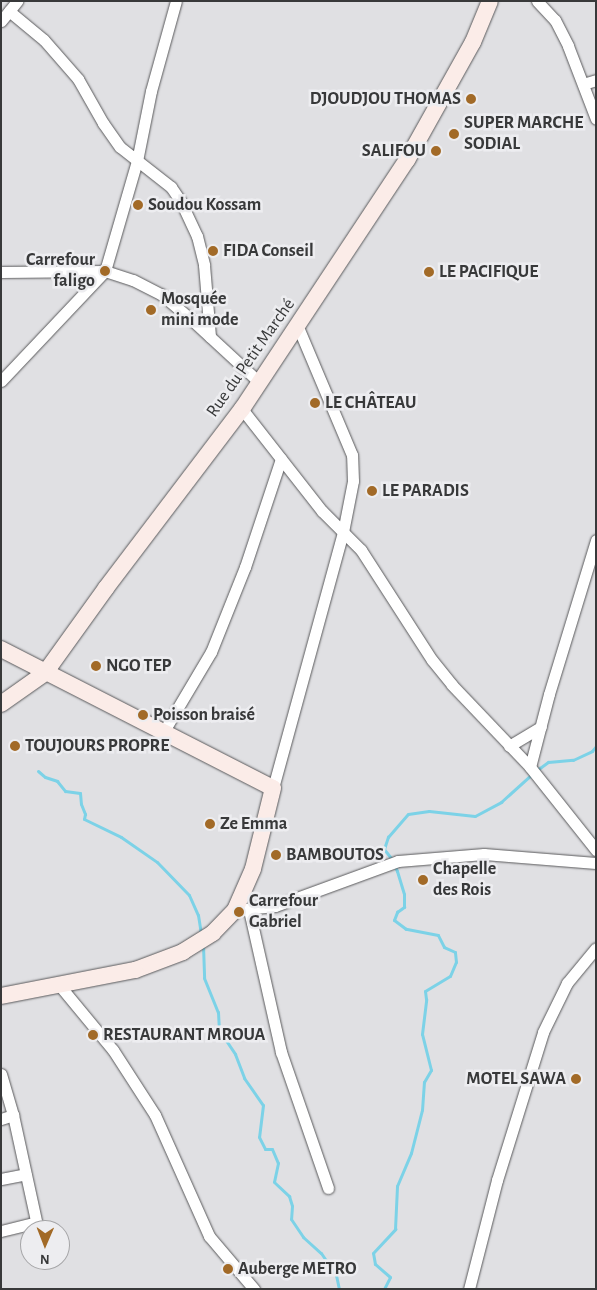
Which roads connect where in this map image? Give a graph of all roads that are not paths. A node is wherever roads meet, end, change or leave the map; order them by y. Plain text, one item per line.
1 (176, 1) edge
2 (490, 1) edge
3 (537, 1) edge
4 (13, 6) edge
5 (1, 21) edge
6 (596, 80) edge
7 (583, 84) junction
8 (596, 119) edge
9 (137, 162) junction
10 (1, 272) edge
11 (105, 272) junction
12 (298, 327) junction
13 (210, 337) junction
14 (1, 381) edge
15 (260, 383) junction
16 (242, 409) junction
17 (281, 460) junction
18 (343, 532) junction
19 (596, 540) edge
20 (1, 649) edge
21 (45, 673) junction
22 (1, 704) edge
23 (541, 728) junction
24 (164, 731) junction
25 (509, 746) junction
26 (533, 771) junction
27 (273, 788) junction
28 (596, 850) edge
29 (596, 863) edge
30 (242, 910) junction
31 (596, 948) edge
32 (60, 986) junction
33 (1, 996) edge
34 (1, 1074) edge
35 (13, 1115) junction
36 (1, 1119) edge
37 (26, 1174) junction
38 (1, 1179) edge
39 (328, 1188) dead end
40 (36, 1220) edge
41 (20, 1228) edge
42 (1, 1230) edge
43 (254, 1289) edge
44 (468, 1289) edge

1 - 9 street
2 - 12 street, Rue du Petit Marché
3 - 7 street
4 - 5 street
4 - 9 street
6 - 7 street
7 - 8 street
9 - 11 street
9 - 13 street
10 - 11 street
11 - 13 street
11 - 14 street
12 - 15 street, Rue du Petit Marché
12 - 18 street
13 - 15 street
15 - 16 street, Rue du Petit Marché
16 - 17 street
16 - 21 street, Rue du Petit Marché
17 - 18 street
17 - 24 street
18 - 25 street
18 - 27 street
19 - 23 street
20 - 21 street
21 - 22 street, Rue du Petit Marché
21 - 24 street
23 - 25 street
23 - 26 street
24 - 27 street
25 - 26 street
26 - 28 street
27 - 30 street
29 - 30 street
30 - 32 street
30 - 39 street
31 - 44 street
32 - 33 street
32 - 43 street
34 - 35 street
35 - 36 street
35 - 37 street
37 - 38 street
37 - 40 street
41 - 42 street

